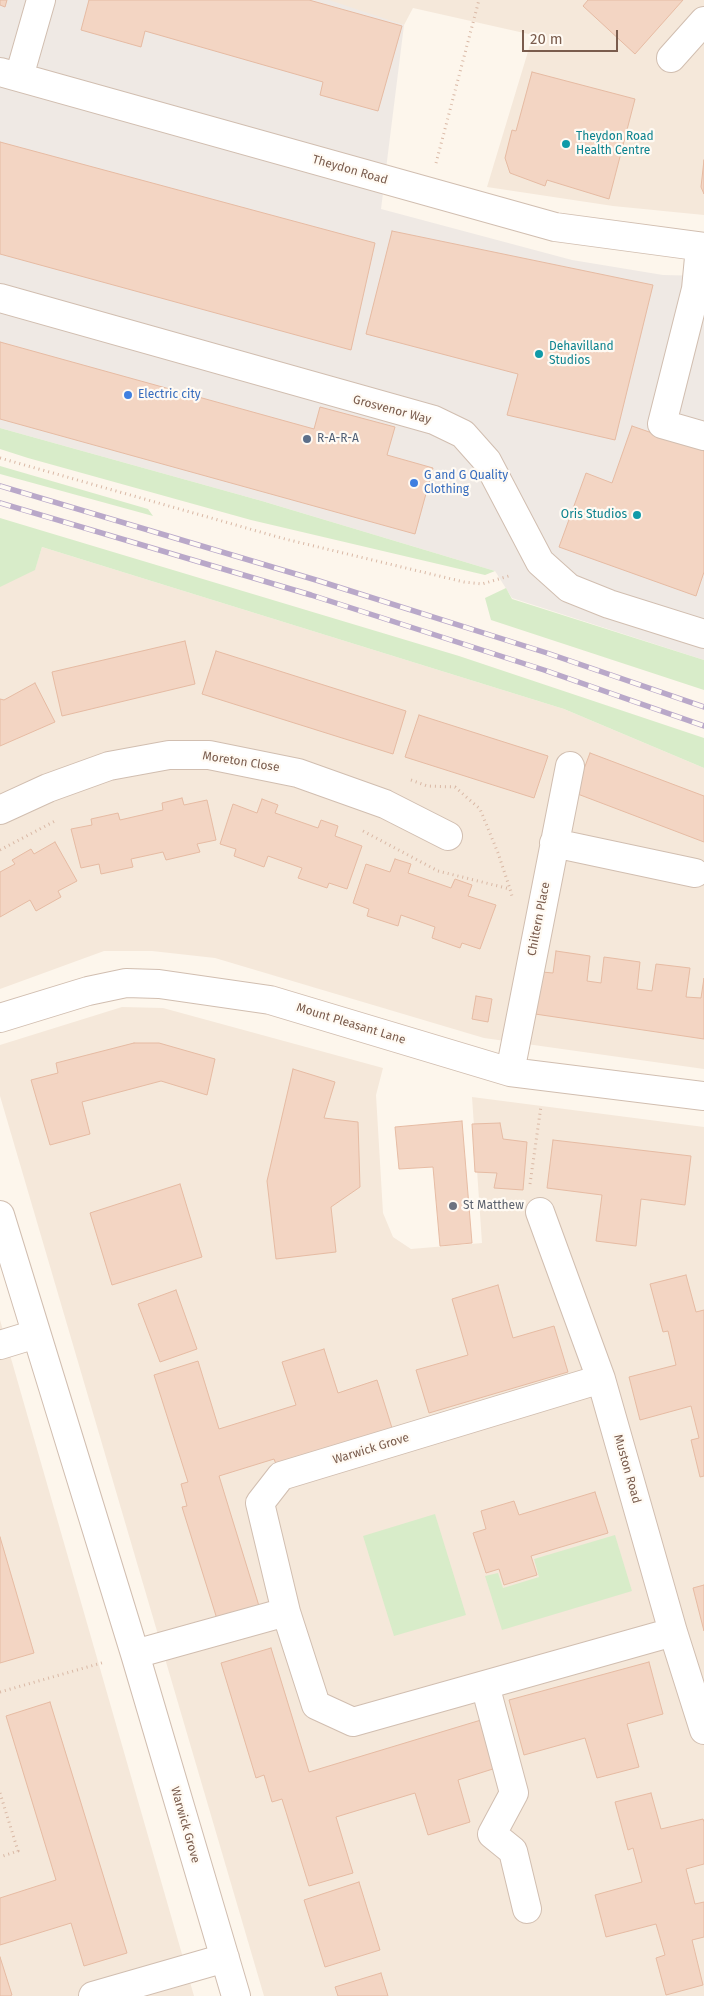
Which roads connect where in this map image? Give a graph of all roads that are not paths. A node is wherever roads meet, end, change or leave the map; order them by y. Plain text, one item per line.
1 (41, 0) edge
2 (704, 22) edge
3 (670, 58) dead end
4 (10, 75) edge
5 (702, 247) edge
6 (0, 298) edge
7 (704, 436) edge
8 (704, 634) edge
9 (570, 766) dead end
10 (0, 810) edge
11 (448, 836) dead end
12 (554, 844) junction
13 (696, 873) dead end
14 (0, 1018) edge
15 (510, 1072) junction
16 (704, 1096) edge
17 (540, 1212) road end
18 (0, 1215) edge
19 (36, 1334) junction
20 (0, 1345) edge
21 (601, 1380) junction
22 (286, 1612) junction
23 (673, 1632) junction
24 (135, 1654) junction
25 (485, 1685) junction
26 (704, 1730) edge
27 (527, 1909) dead end
28 (225, 1958) junction
29 (93, 1996) edge
30 (236, 1996) edge

1 - 4 street
2 - 3 street
4 - 5 street, Theydon Road
5 - 7 street
6 - 8 street, Grosvenor Way
9 - 12 street, Chiltern Place
10 - 11 street, Moreton Close
12 - 13 street
12 - 15 street, Chiltern Place
14 - 15 street, Mount Pleasant Lane
15 - 16 street, Mount Pleasant Lane
17 - 21 street, Muston Road
18 - 19 street, Warwick Grove
19 - 20 street
19 - 24 street, Warwick Grove
21 - 22 street, Warwick Grove
21 - 23 street, Muston Road
22 - 24 street
22 - 25 street, Warwick Grove
23 - 25 street, Warwick Grove
23 - 26 street, Muston Road
24 - 28 street, Warwick Grove
25 - 27 street
28 - 29 street
28 - 30 street, Warwick Grove

